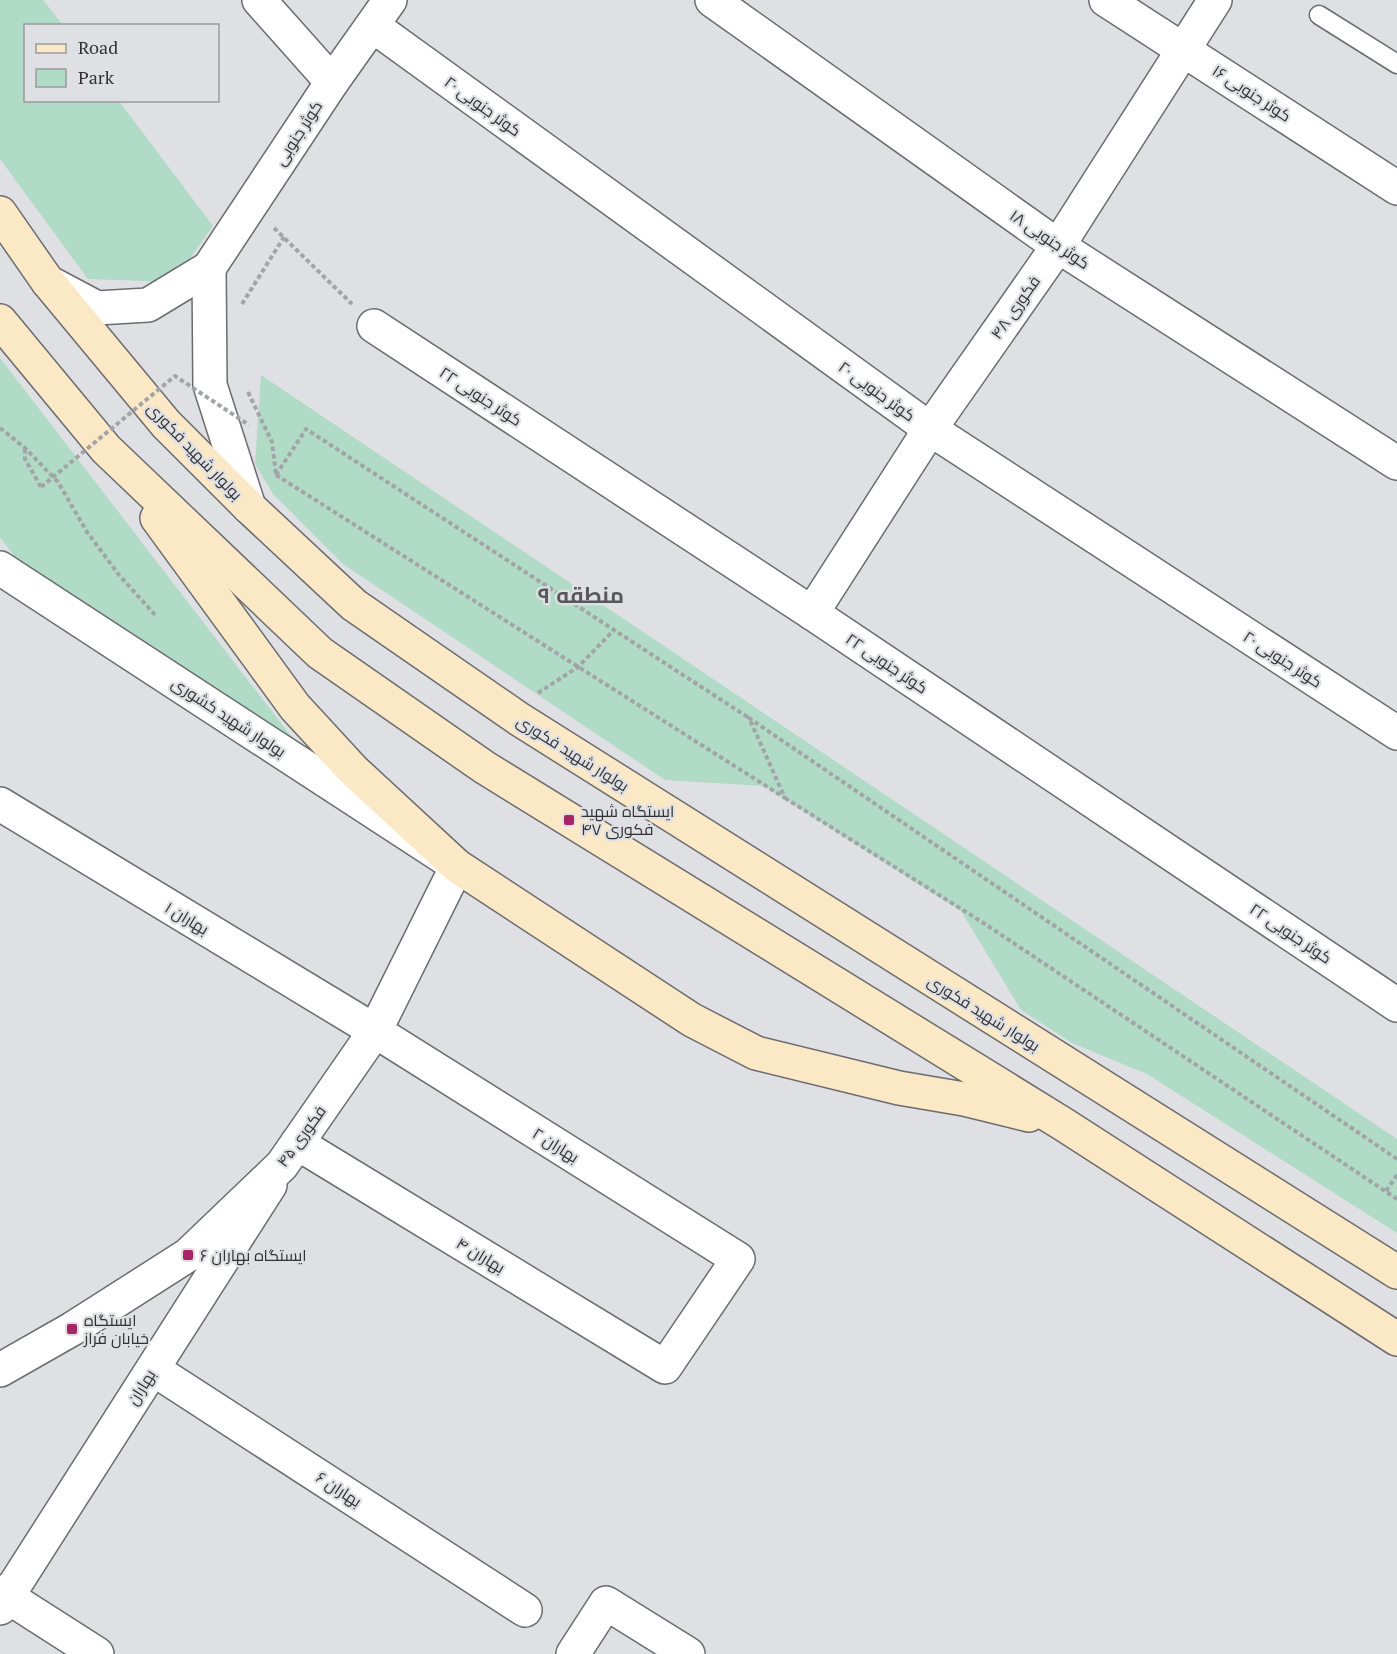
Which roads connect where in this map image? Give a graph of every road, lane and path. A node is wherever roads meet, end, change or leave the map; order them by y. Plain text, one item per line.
1 (259, 0) edge
2 (712, 0) edge
3 (1106, 0) edge
4 (1215, 0) edge
5 (382, 13) edge
6 (1319, 15) dead end
7 (1183, 49) junction
8 (1397, 64) edge
9 (332, 82) junction
10 (1397, 188) edge
11 (250, 207) junction
12 (0, 213) edge
13 (284, 237) junction
14 (1058, 246) junction
15 (209, 268) junction
16 (48, 282) junction
17 (238, 311) dead end
18 (0, 321) edge
19 (374, 326) joint
20 (248, 391) dead end
21 (249, 425) dead end
22 (0, 428) edge
23 (930, 429) junction
24 (25, 448) junction
25 (106, 449) junction
26 (1397, 463) edge
27 (276, 475) junction
28 (249, 507) junction
29 (0, 568) edge
30 (812, 613) junction
31 (156, 615) dead end
32 (615, 629) junction
33 (578, 667) junction
34 (536, 695) dead end
35 (749, 718) junction
36 (1397, 733) edge
37 (785, 798) junction
38 (0, 804) edge
39 (457, 866) junction
40 (1397, 1005) edge
41 (375, 1031) junction
42 (1063, 1124) junction
43 (289, 1154) junction
44 (1397, 1159) edge
45 (1397, 1175) edge
46 (1386, 1191) junction
47 (1397, 1199) edge
48 (1397, 1272) edge
49 (1397, 1340) edge
50 (664, 1367) joint
51 (153, 1369) junction
52 (0, 1370) edge
53 (2, 1599) edge
54 (525, 1610) dead end
55 (97, 1654) edge
56 (573, 1654) edge
57 (688, 1654) edge

1 - 9 street
2 - 14 street, کوثر جنوبی ۱۸
3 - 7 street, کوثر جنوبی ۱۶
4 - 7 street, فکوری ۴۸
5 - 9 street, کوثر جنوبی
5 - 23 street, کوثر جنوبی ۲۰
6 - 8 lane
7 - 10 street, کوثر جنوبی ۱۶
7 - 14 street, فکوری ۴۸
9 - 11 street, کوثر جنوبی
11 - 13 path
11 - 15 street, کوثر جنوبی
12 - 16 main road, بولوار شهید فکوری
13 - 17 path
13 - 19 path
14 - 23 street, فکوری ۴۸
14 - 26 street, کوثر جنوبی ۱۸
15 - 16 street
15 - 28 street
16 - 28 main road, بولوار شهید فکوری
18 - 25 main road
19 - 30 street, کوثر جنوبی ۲۲
20 - 27 path
21 - 24 path, bridge
22 - 24 path
23 - 30 street, فکوری ۴۸
23 - 36 street, کوثر جنوبی ۲۰
24 - 31 path
25 - 39 main road
25 - 42 main road
27 - 32 path
27 - 33 path
28 - 48 main road, بولوار شهید فکوری
29 - 39 street, بولوار شهید کشوری
30 - 40 street, کوثر جنوبی ۲۲
32 - 33 path
32 - 35 path
33 - 34 path
33 - 37 path
35 - 37 path
35 - 44 path
37 - 46 path
38 - 41 street, بهاران ۱
39 - 41 street, فکوری ۴۵
39 - 42 main road
41 - 43 street, فکوری ۴۵
41 - 50 street, بهاران ۲
42 - 49 main road
43 - 50 street, بهاران ۴
43 - 51 street, بهاران
43 - 52 street, فکوری ۴۵
45 - 46 path
46 - 47 path
51 - 53 street, بهاران
51 - 54 street, بهاران ۶
53 - 55 street
56 - 57 street

